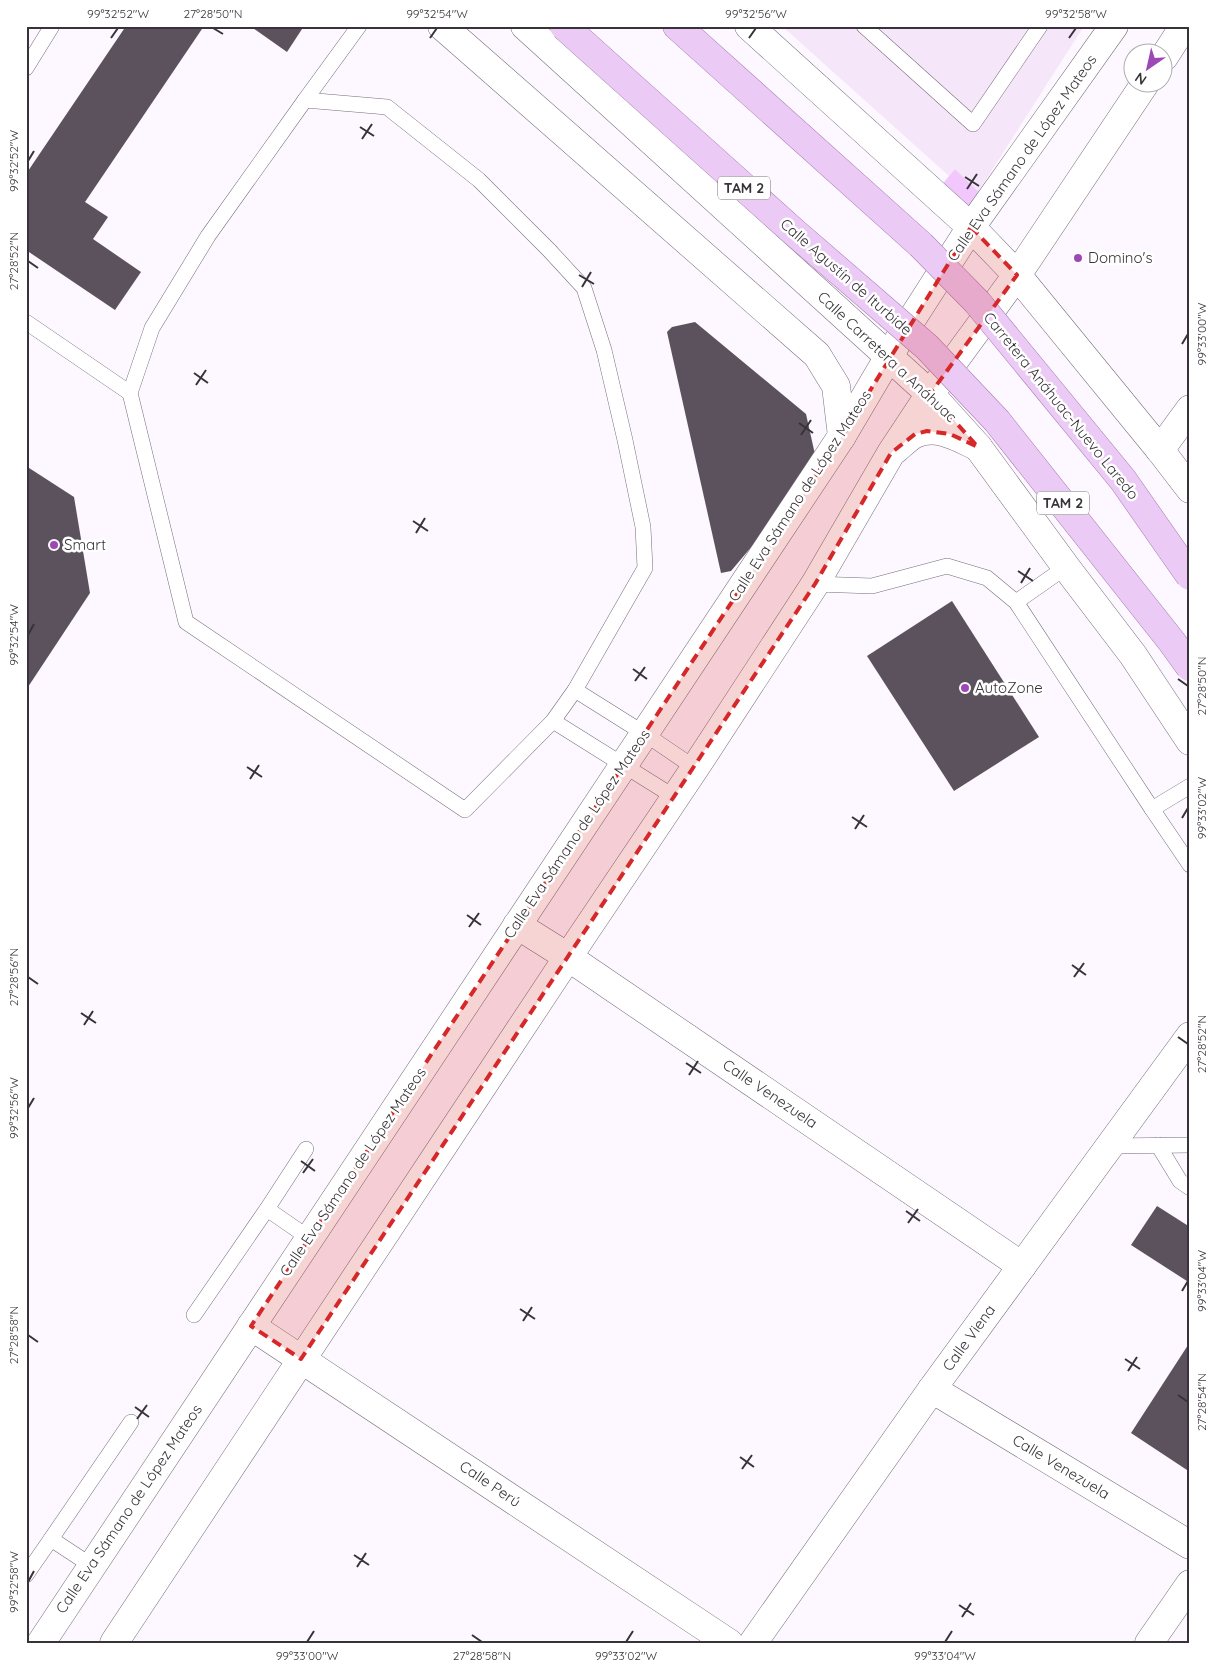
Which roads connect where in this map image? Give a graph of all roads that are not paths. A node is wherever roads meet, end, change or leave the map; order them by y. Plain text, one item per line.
1 (52, 26) edge
2 (359, 26) edge
3 (442, 26) edge
4 (519, 26) edge
5 (678, 26) edge
6 (749, 26) edge
7 (864, 26) edge
8 (1040, 26) edge
9 (1114, 26) edge
10 (1184, 26) edge
11 (544, 32) edge
12 (1174, 42) edge
13 (26, 68) edge
14 (1139, 92) edge
15 (305, 100) junction
16 (971, 227) junction
17 (1017, 275) junction
18 (26, 322) edge
19 (889, 357) junction
20 (130, 393) junction
21 (930, 394) junction
22 (1190, 409) edge
23 (842, 436) junction
24 (978, 447) junction
25 (1160, 450) junction
26 (891, 453) junction
27 (1190, 490) edge
28 (1066, 567) junction
29 (1190, 576) edge
30 (815, 584) junction
31 (1016, 602) junction
32 (1190, 667) edge
33 (575, 690) junction
34 (553, 721) junction
35 (645, 734) junction
36 (1190, 741) edge
37 (623, 765) junction
38 (695, 768) junction
39 (1190, 786) edge
40 (676, 798) junction
41 (1152, 809) junction
42 (1190, 864) edge
43 (517, 925) junction
44 (568, 957) junction
45 (1190, 1036) edge
46 (1158, 1145) junction
47 (1190, 1145) edge
48 (1110, 1146) junction
49 (306, 1149) dead end
50 (1190, 1188) edge
51 (267, 1209) junction
52 (309, 1238) junction
53 (1022, 1266) junction
54 (194, 1316) dead end
55 (251, 1326) junction
56 (301, 1359) junction
57 (932, 1389) junction
58 (131, 1422) dead end
59 (51, 1539) junction
60 (1190, 1545) edge
61 (92, 1566) junction
62 (26, 1575) edge
63 (1190, 1584) edge
64 (41, 1643) edge
65 (114, 1643) edge
66 (729, 1643) edge
67 (753, 1643) edge
68 (1149, 1643) edge

1 - 13 lane
2 - 15 lane
3 - 23 street
4 - 11 street, Calle Carretera a Anáhuac
5 - 29 main road, Carretera Anáhuac-Nuevo Laredo, bridge
6 - 16 street
7 - 8 lane
9 - 16 street, Calle Eva Sámano de López Mateos
10 - 12 street
11 - 19 street, Calle Carretera a Anáhuac
11 - 32 main road, Calle Agustín de Iturbide / TAM 2, bridge
14 - 17 street
15 - 20 lane
15 - 33 lane
16 - 17 street
16 - 19 street, Calle Eva Sámano de López Mateos
17 - 21 street
17 - 25 street
18 - 20 lane
19 - 21 street, Calle Carretera a Anáhuac
19 - 23 street, Calle Eva Sámano de López Mateos
20 - 34 lane
21 - 24 street, Calle Carretera a Anáhuac
21 - 26 street
22 - 25 street
23 - 35 street, Calle Eva Sámano de López Mateos
24 - 26 street
24 - 28 street, Calle Carretera a Anáhuac
25 - 27 street
26 - 30 street
28 - 31 lane
28 - 36 street, Calle Carretera a Anáhuac
30 - 31 lane
30 - 38 street
31 - 41 lane
33 - 34 lane
33 - 35 lane
34 - 37 lane
35 - 37 street, Calle Eva Sámano de López Mateos
35 - 38 lane
37 - 40 lane
37 - 43 street, Calle Eva Sámano de López Mateos
38 - 40 street
39 - 41 lane
40 - 44 street
41 - 42 lane
43 - 44 street, Calle Venezuela
43 - 52 street, Calle Eva Sámano de López Mateos
44 - 53 street, Calle Venezuela
44 - 56 street
45 - 48 street, Calle Viena
46 - 47 lane
46 - 48 lane
46 - 50 lane
48 - 53 street, Calle Viena
49 - 51 lane
51 - 52 lane
51 - 54 lane
52 - 55 street, Calle Eva Sámano de López Mateos
53 - 57 street, Calle Viena
55 - 56 street, Calle Perú
55 - 61 street, Calle Eva Sámano de López Mateos
56 - 65 street
56 - 66 street, Calle Perú
57 - 60 street, Calle Venezuela
57 - 67 street, Calle Viena
58 - 59 lane
59 - 61 lane
59 - 62 lane
61 - 64 street, Calle Eva Sámano de López Mateos
63 - 68 street

